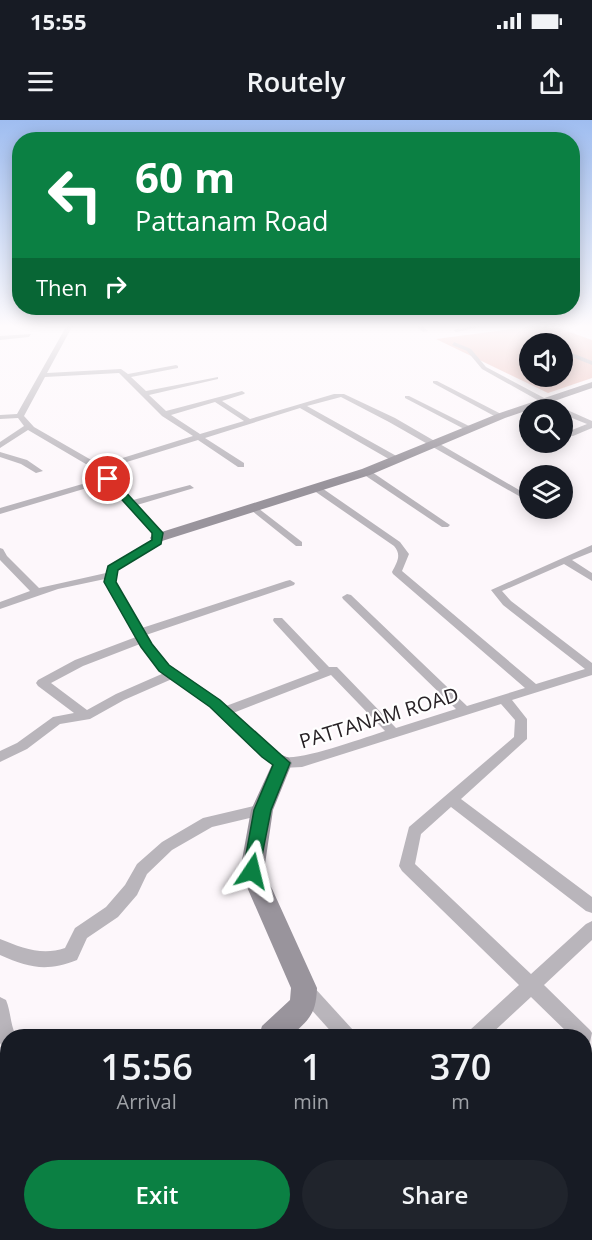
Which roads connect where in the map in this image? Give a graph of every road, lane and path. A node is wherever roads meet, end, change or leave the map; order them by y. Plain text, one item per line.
1 (41, 377) edge
2 (127, 377) edge
3 (500, 377) edge
4 (216, 378) dead end
5 (435, 382) dead end
6 (592, 385) edge
7 (242, 393) dead end
8 (144, 394) junction
9 (407, 397) dead end
10 (215, 399) junction
11 (538, 399) edge
12 (548, 399) edge
13 (303, 407) junction
14 (519, 409) edge
15 (165, 414) junction
16 (21, 416) junction
17 (501, 416) junction
18 (573, 416) edge
19 (0, 417) edge
20 (250, 422) junction
21 (592, 424) edge
22 (28, 426) junction
23 (471, 429) junction
24 (573, 433) edge
25 (198, 438) junction
26 (435, 444) junction
27 (0, 446) edge
28 (0, 454) edge
29 (397, 460) junction
30 (241, 465) dead end
31 (99, 468) junction
32 (39, 471) dead end
33 (366, 472) junction
34 (108, 479) junction
35 (190, 488) dead end
36 (316, 488) junction
37 (519, 492) edge
38 (130, 504) junction
39 (2, 507) edge
40 (254, 508) junction
41 (445, 525) dead end
42 (157, 538) junction
43 (299, 544) dead end
44 (592, 548) edge
45 (0, 551) edge
46 (567, 561) junction
47 (111, 575) junction
48 (592, 578) edge
49 (290, 582) dead end
50 (36, 591) junction
51 (346, 597) dead end
52 (0, 606) edge
53 (278, 620) dead end
54 (141, 636) junction
55 (592, 670) edge
56 (327, 672) junction
57 (172, 674) junction
58 (534, 689) junction
59 (504, 699) junction
60 (464, 711) junction
61 (224, 712) junction
62 (86, 716) junction
63 (393, 732) junction
64 (0, 757) edge
65 (282, 763) junction
66 (451, 799) junction
67 (262, 810) junction
68 (592, 906) edge
69 (592, 929) edge
70 (0, 947) edge
71 (530, 986) junction
72 (304, 988) junction
73 (0, 1006) edge
74 (2, 1029) edge
75 (279, 1029) edge
76 (341, 1029) edge
77 (484, 1029) edge
78 (576, 1029) edge

1 - 16 street
2 - 8 street
3 - 11 street
4 - 8 street
5 - 17 street
6 - 12 street
7 - 10 street
8 - 15 street
9 - 23 street
10 - 15 street
10 - 20 street
13 - 20 street
13 - 26 street
13 - 29 street
14 - 17 street
15 - 25 street
16 - 19 street
16 - 22 street
17 - 23 street
18 - 21 street
20 - 25 street
21 - 24 street
22 - 27 street
22 - 31 street
23 - 26 street
25 - 30 street
25 - 31 street
26 - 29 street
26 - 37 street
28 - 32 street
29 - 33 street
31 - 34 street
33 - 36 street
33 - 41 street
34 - 38 street
34 - 39 street
35 - 38 street
36 - 40 street
36 - 58 street
38 - 42 street
40 - 42 street
40 - 43 street
42 - 47 street
44 - 46 street
45 - 50 street
46 - 48 street
46 - 55 street
47 - 50 street
47 - 54 street, PATTANAM ROAD
49 - 54 street
50 - 52 street
51 - 60 street
53 - 56 street
54 - 57 street, PATTANAM ROAD
54 - 62 street
55 - 58 street, PATTANAM ROAD
56 - 61 street
56 - 63 street
57 - 61 street, PATTANAM ROAD
57 - 62 street
58 - 59 street, PATTANAM ROAD
59 - 60 street, PATTANAM ROAD
59 - 66 street
60 - 63 street, PATTANAM ROAD
61 - 65 street, PATTANAM ROAD
62 - 64 street
63 - 65 street, PATTANAM ROAD
65 - 67 street
66 - 68 street
66 - 71 street
67 - 70 street
67 - 72 street
69 - 71 street
71 - 77 street
71 - 78 street
72 - 75 street
72 - 76 street
73 - 74 street

